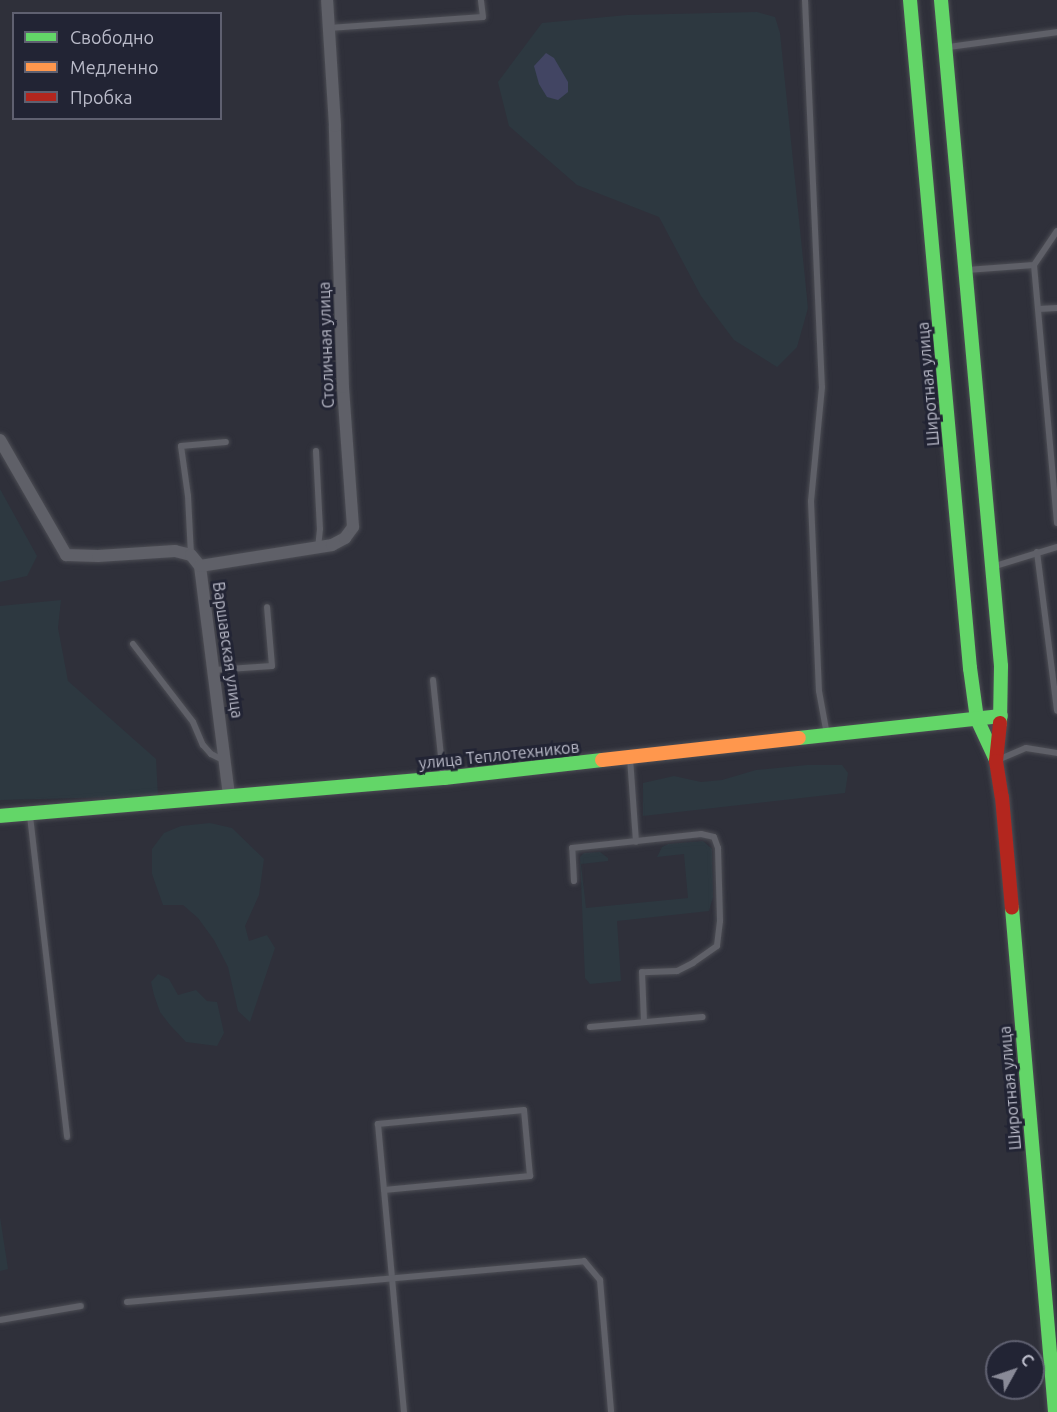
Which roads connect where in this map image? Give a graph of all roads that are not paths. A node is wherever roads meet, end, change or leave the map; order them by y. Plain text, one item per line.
1 (327, 0) edge
2 (481, 0) edge
3 (805, 0) edge
4 (910, 0) edge
5 (942, 0) edge
6 (329, 28) junction
7 (1057, 32) edge
8 (946, 47) junction
9 (1057, 231) edge
10 (1034, 265) junction
11 (965, 271) junction
12 (1057, 308) edge
13 (1039, 309) junction
14 (0, 440) edge
15 (226, 442) dead end
16 (316, 451) dead end
17 (1057, 523) edge
18 (1057, 547) edge
19 (318, 548) junction
20 (1037, 552) junction
21 (191, 555) junction
22 (201, 566) junction
23 (992, 567) junction
24 (267, 607) dead end
25 (132, 644) dead end
26 (214, 670) junction
27 (433, 680) dead end
28 (1057, 711) edge
29 (1001, 716) junction
30 (977, 719) junction
31 (828, 735) junction
32 (1057, 753) edge
33 (630, 758) junction
34 (226, 761) junction
35 (996, 761) junction
36 (444, 778) junction
37 (229, 796) junction
38 (30, 814) junction
39 (0, 816) edge
40 (636, 842) junction
41 (574, 881) dead end
42 (703, 1017) dead end
43 (644, 1022) junction
44 (590, 1028) dead end
45 (67, 1137) dead end
46 (384, 1190) junction
47 (392, 1278) junction
48 (128, 1302) dead end
49 (81, 1306) dead end
50 (0, 1320) edge
51 (404, 1412) edge
52 (611, 1412) edge
53 (1055, 1412) edge

1 - 6 street, Столичная улица
2 - 6 lane
3 - 31 lane
4 - 30 main road, Широтная улица
5 - 8 main road, Широтная улица
6 - 19 street, Столичная улица
7 - 8 lane
8 - 11 main road, Широтная улица
9 - 10 lane
10 - 11 lane
10 - 13 lane
11 - 23 main road, Широтная улица
12 - 13 lane
13 - 17 lane
14 - 21 street
15 - 21 lane
16 - 19 lane
18 - 20 lane
19 - 22 street, Столичная улица
20 - 23 lane
20 - 28 lane
21 - 22 street, Варшавская улица
22 - 26 street, Варшавская улица
23 - 29 main road, Широтная улица
24 - 26 lane
25 - 34 lane
26 - 34 street, Варшавская улица
27 - 36 lane
29 - 30 main road, улица Теплотехников
29 - 35 main road, Широтная улица
30 - 31 main road, улица Теплотехников
30 - 35 main road, Широтная улица
31 - 33 main road, улица Теплотехников
32 - 35 lane
33 - 36 main road, улица Теплотехников
33 - 40 lane
34 - 37 street, Варшавская улица
35 - 53 main road, Широтная улица
36 - 37 main road, улица Теплотехников
37 - 38 main road, улица Теплотехников
38 - 39 main road, улица Теплотехников
38 - 45 lane
40 - 41 lane
40 - 43 lane
42 - 43 lane
43 - 44 lane
46 - 46 lane
46 - 47 lane
47 - 48 lane
47 - 51 lane
47 - 52 lane
49 - 50 lane

